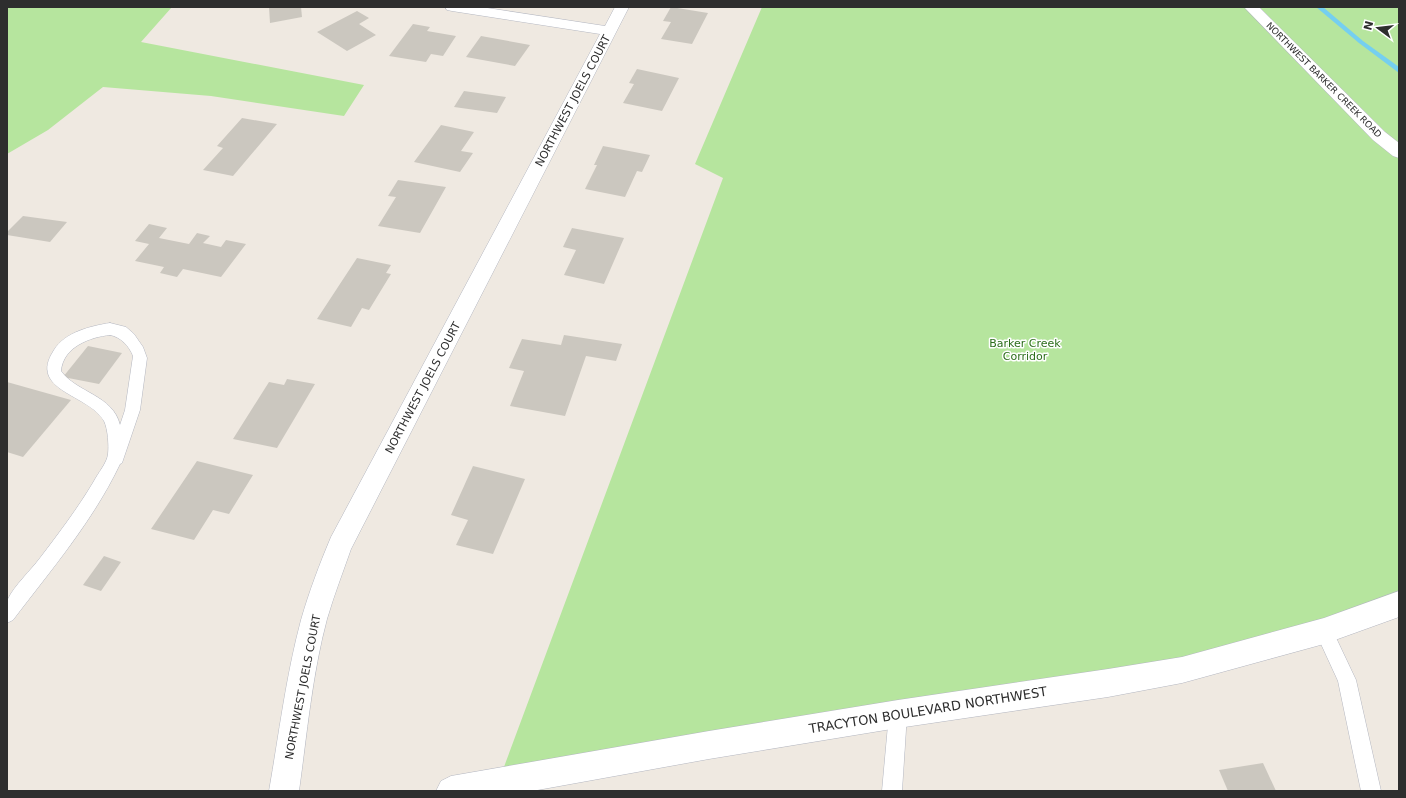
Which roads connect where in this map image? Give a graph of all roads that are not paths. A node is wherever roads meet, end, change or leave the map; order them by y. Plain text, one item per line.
1 (452, 7) edge
2 (622, 7) edge
3 (1251, 7) edge
4 (610, 31) junction
5 (1399, 152) edge
6 (116, 458) junction
7 (1399, 604) edge
8 (7, 614) edge
9 (1324, 631) junction
10 (898, 714) junction
11 (284, 791) edge
12 (451, 791) edge
13 (892, 791) edge
14 (1370, 791) edge

1 - 4 street
2 - 4 street, NORTHWEST JOELS COURT
3 - 5 street, NORTHWEST BARKER CREEK ROAD
4 - 11 street, NORTHWEST JOELS COURT
6 - 6 lane
6 - 8 lane
7 - 9 street, TRACYTON BOULEVARD NORTHWEST
9 - 10 street, TRACYTON BOULEVARD NORTHWEST
9 - 14 lane
10 - 12 street, TRACYTON BOULEVARD NORTHWEST
10 - 13 lane

